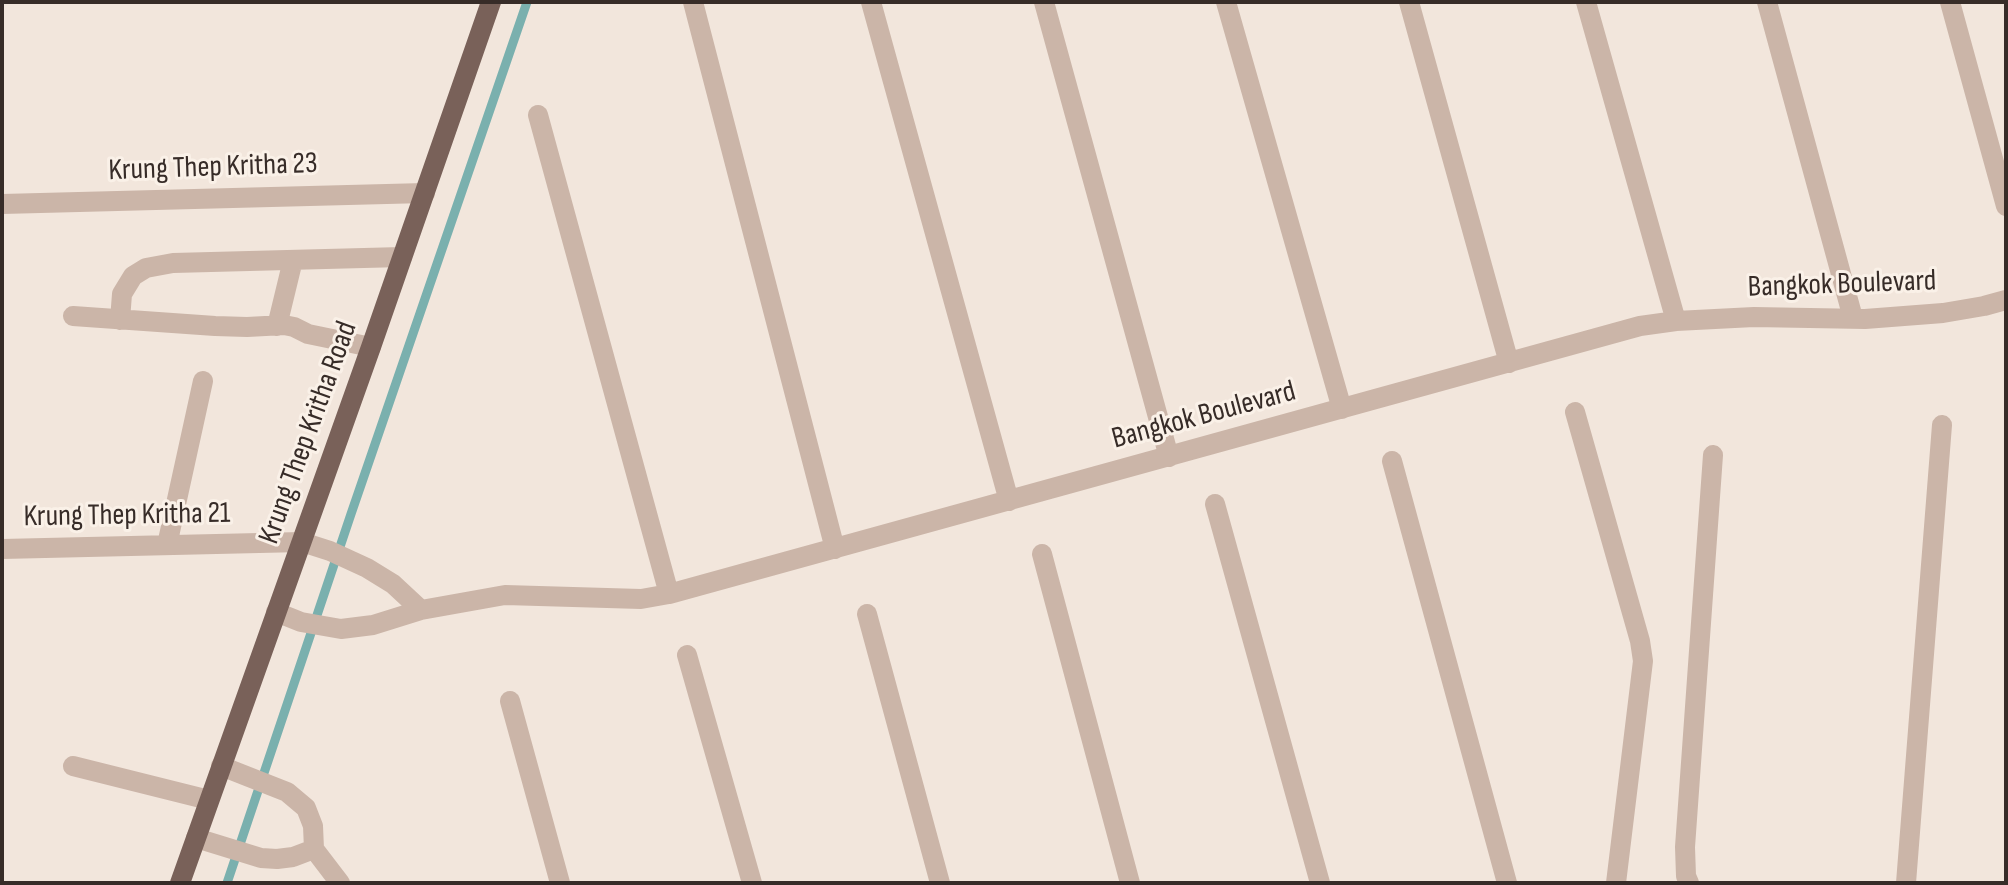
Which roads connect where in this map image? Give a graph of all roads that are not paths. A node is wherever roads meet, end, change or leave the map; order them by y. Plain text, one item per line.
1 (491, 2) edge
2 (693, 2) edge
3 (871, 2) edge
4 (1044, 2) edge
5 (1226, 2) edge
6 (1409, 2) edge
7 (1586, 2) edge
8 (1767, 2) edge
9 (1950, 2) edge
10 (538, 115) dead end
11 (425, 193) junction
12 (2, 204) edge
13 (2006, 206) edge
14 (402, 257) junction
15 (293, 260) junction
16 (2006, 300) edge
17 (73, 316) dead end
18 (1853, 318) junction
19 (120, 320) junction
20 (1676, 321) junction
21 (277, 326) junction
22 (371, 347) junction
23 (1509, 363) junction
24 (203, 381) dead end
25 (1342, 409) junction
26 (1575, 412) dead end
27 (1942, 425) dead end
28 (1713, 455) dead end
29 (1169, 457) junction
30 (1392, 461) dead end
31 (1009, 501) junction
32 (1215, 504) dead end
33 (302, 542) junction
34 (167, 545) junction
35 (2, 549) edge
36 (835, 549) junction
37 (1042, 554) dead end
38 (669, 594) junction
39 (421, 610) junction
40 (276, 612) junction
41 (867, 614) dead end
42 (687, 655) dead end
43 (510, 701) dead end
44 (73, 766) dead end
45 (221, 766) junction
46 (209, 800) junction
47 (196, 838) junction
48 (314, 849) junction
49 (180, 883) edge
50 (340, 883) edge
51 (560, 883) edge
52 (752, 883) edge
53 (940, 883) edge
54 (1130, 883) edge
55 (1320, 883) edge
56 (1507, 883) edge
57 (1616, 883) edge
58 (1689, 883) edge
59 (1906, 883) edge

1 - 11 main road, Krung Thep Kritha Road
2 - 36 street
3 - 31 street
4 - 29 street
5 - 25 street
6 - 23 street
7 - 20 street
8 - 18 street
9 - 13 street
10 - 38 street
11 - 12 street, Krung Thep Kritha 23
11 - 14 main road, Krung Thep Kritha Road
14 - 15 street
14 - 22 main road, Krung Thep Kritha Road
15 - 19 street
15 - 21 street
16 - 18 street, Bangkok Boulevard
17 - 19 street
18 - 20 street, Bangkok Boulevard
19 - 21 street
20 - 23 street, Bangkok Boulevard
21 - 22 street
22 - 33 main road, Krung Thep Kritha Road
23 - 25 street, Bangkok Boulevard
24 - 34 street
25 - 29 street, Bangkok Boulevard
26 - 57 street
27 - 59 street
28 - 58 street
29 - 31 street, Bangkok Boulevard
30 - 56 street
31 - 36 street, Bangkok Boulevard
32 - 55 street
33 - 34 street, Krung Thep Kritha 21
33 - 39 street
33 - 40 main road, Krung Thep Kritha Road
34 - 35 street, Krung Thep Kritha 21
36 - 38 street, Bangkok Boulevard
37 - 54 street
38 - 39 street, Bangkok Boulevard
39 - 40 street, Bangkok Boulevard
40 - 45 main road, Krung Thep Kritha Road
41 - 53 street
42 - 52 street
43 - 51 street
44 - 46 street
45 - 46 main road, Krung Thep Kritha Road
45 - 48 street
46 - 47 main road, Krung Thep Kritha Road
47 - 48 street
47 - 49 main road, Krung Thep Kritha Road
48 - 50 street

